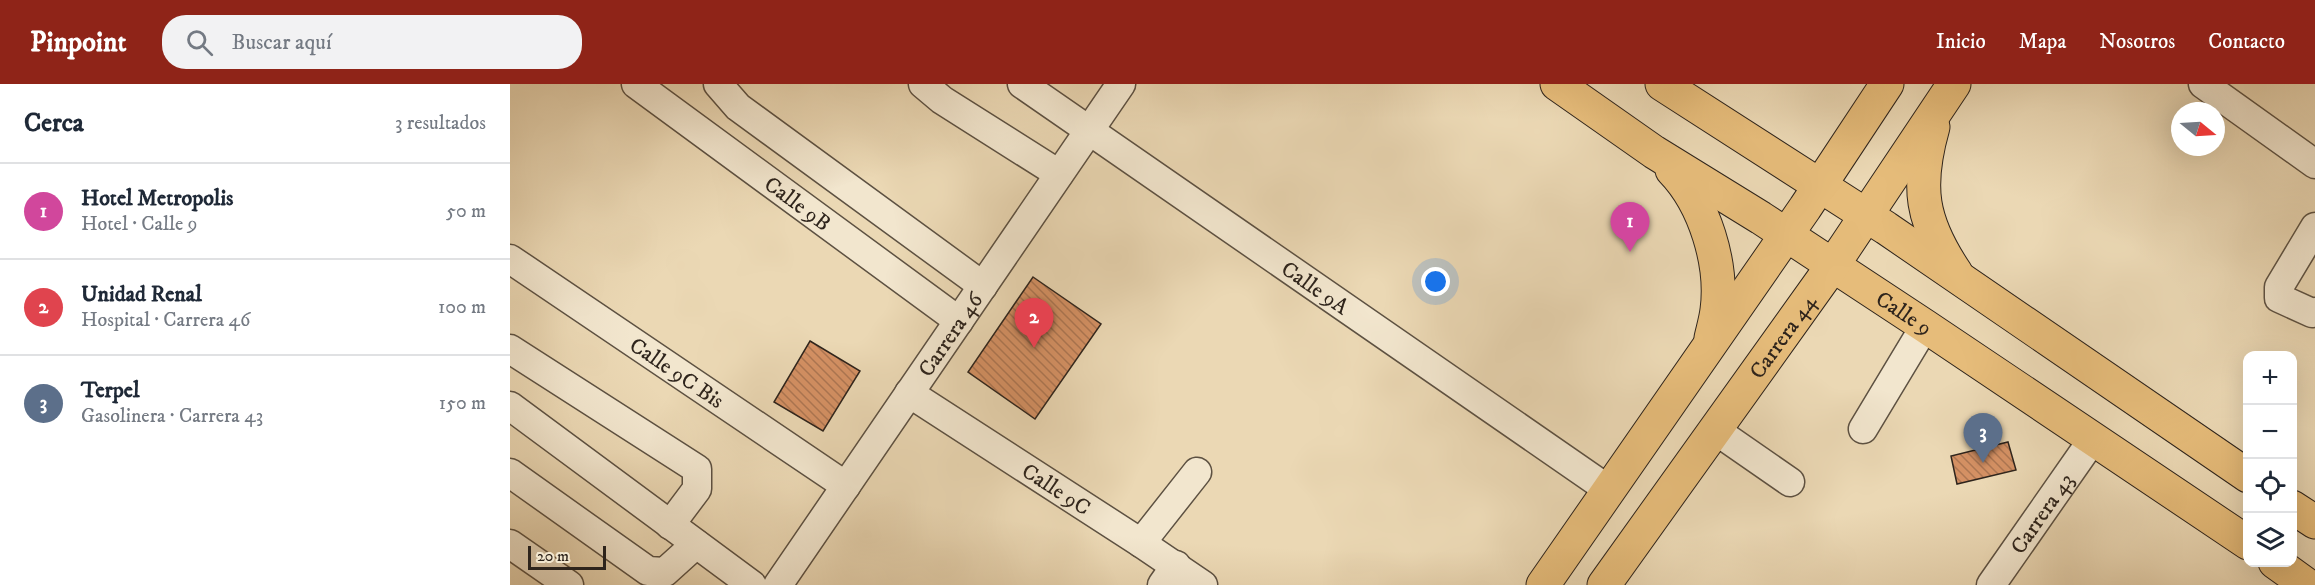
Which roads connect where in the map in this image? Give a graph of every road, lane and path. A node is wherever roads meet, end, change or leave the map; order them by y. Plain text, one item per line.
1 (636, 84) edge
2 (718, 84) edge
3 (923, 84) edge
4 (1022, 84) edge
5 (1121, 84) edge
6 (1557, 84) edge
7 (1662, 84) edge
8 (1887, 84) edge
9 (2203, 84) edge
10 (1950, 90) edge
11 (1090, 130) junction
12 (1654, 152) junction
13 (2315, 164) edge
14 (1059, 174) junction
15 (1819, 186) junction
16 (1866, 215) junction
17 (2315, 227) edge
18 (1786, 235) junction
19 (510, 259) edge
20 (1833, 266) junction
21 (1960, 280) junction
22 (983, 286) junction
23 (2315, 312) edge
24 (959, 321) junction
25 (1925, 326) junction
26 (1710, 343) junction
27 (510, 350) edge
28 (909, 393) junction
29 (510, 406) edge
30 (1863, 429) dead end
31 (1715, 430) junction
32 (2093, 439) junction
33 (1197, 472) dead end
34 (510, 473) edge
35 (2243, 473) edge
36 (1790, 482) dead end
37 (846, 486) junction
38 (1610, 490) junction
39 (2297, 510) edge
40 (2315, 522) edge
41 (670, 525) junction
42 (2297, 533) edge
43 (2315, 534) edge
44 (2242, 536) edge
45 (1141, 543) junction
46 (510, 544) edge
47 (696, 544) junction
48 (2282, 567) edge
49 (1169, 575) edge
50 (568, 585) edge
51 (752, 585) edge
52 (778, 585) edge
53 (1203, 585) edge
54 (1543, 585) edge
55 (1604, 585) edge
56 (1991, 585) edge
57 (2307, 585) edge

1 - 24 street, Calle 9B
2 - 22 street
3 - 14 street
4 - 11 street, Calle 9A
5 - 11 street, Carrera 46
6 - 12 main road, Calle 9
7 - 15 main road
8 - 15 main road
9 - 13 street
10 - 16 main road, Carrera 44
10 - 21 main road
11 - 14 street, Carrera 46
11 - 38 street, Calle 9A
12 - 18 main road, Calle 9
12 - 26 main road
14 - 22 street, Carrera 46
15 - 16 main road
15 - 18 main road
16 - 20 main road, Carrera 44
16 - 21 main road
17 - 23 street
18 - 20 main road, Calle 9
18 - 26 main road
19 - 37 street, Calle 9C Bis
20 - 25 main road, Calle 9
20 - 31 main road, Carrera 44
21 - 35 main road
22 - 24 street, Carrera 46
24 - 28 street, Carrera 46
25 - 30 street
25 - 32 main road, Calle 9
26 - 38 main road
27 - 41 street
28 - 37 street, Carrera 46
28 - 45 street, Calle 9C
29 - 41 street
31 - 36 street
31 - 55 main road, Carrera 44
32 - 44 main road, Calle 9
32 - 56 street, Carrera 43
33 - 45 street
34 - 47 street
37 - 52 street, Carrera 46
38 - 54 main road
39 - 40 main road
41 - 47 street
42 - 43 main road
45 - 49 street, Calle 9C
46 - 50 street
47 - 51 street
48 - 57 main road
49 - 53 street, Calle 9C

